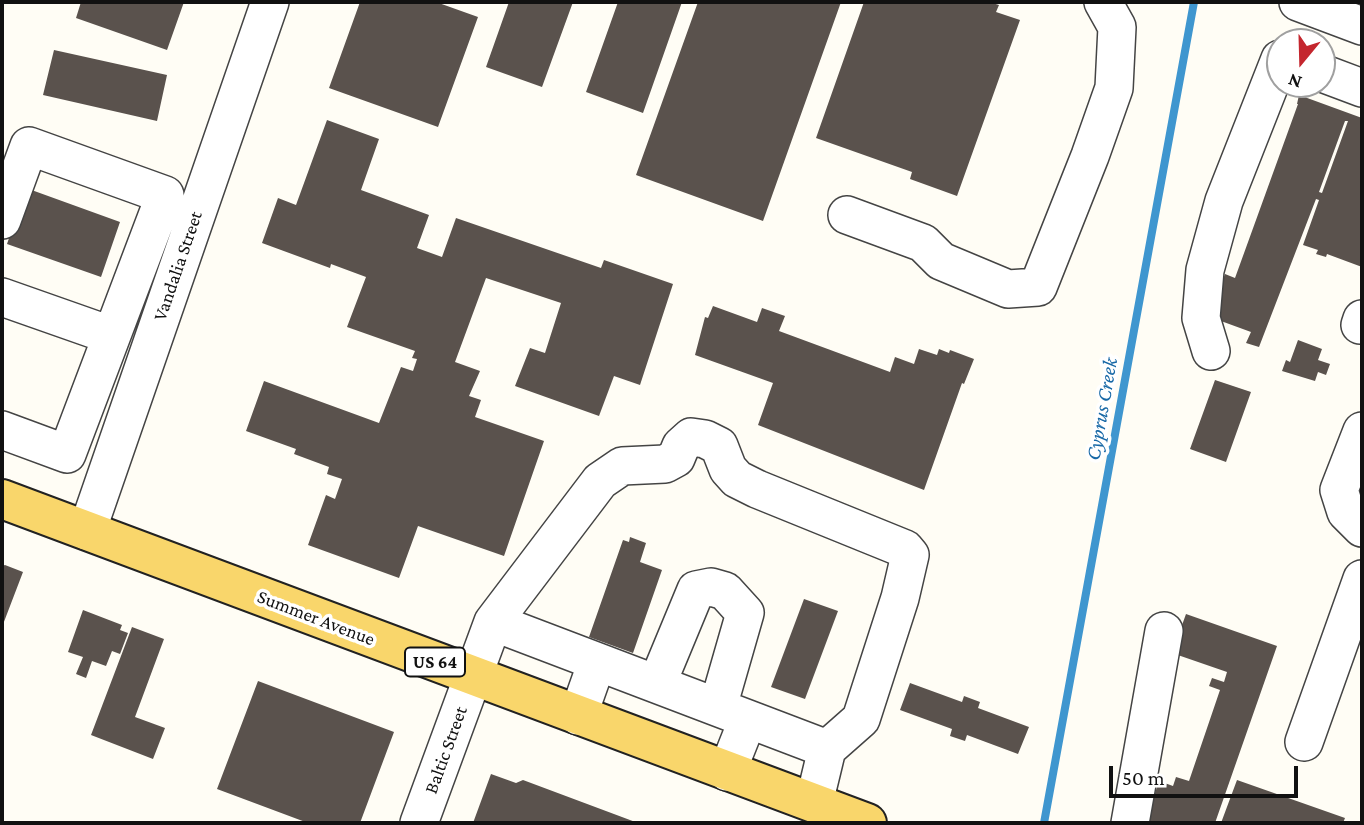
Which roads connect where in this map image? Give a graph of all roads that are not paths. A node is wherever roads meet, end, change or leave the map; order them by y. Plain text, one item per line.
1 (270, 2) edge
2 (1103, 2) edge
3 (1298, 2) edge
4 (1362, 26) edge
5 (1290, 28) edge
6 (1336, 78) edge
7 (1362, 88) edge
8 (1266, 95) edge
9 (847, 215) dead end
10 (2, 220) edge
11 (133, 276) junction
12 (170, 289) junction
13 (2, 297) edge
14 (110, 335) junction
15 (1210, 351) dead end
16 (85, 403) junction
17 (126, 416) junction
18 (2, 430) edge
19 (1362, 431) edge
20 (2, 499) edge
21 (1362, 528) edge
22 (86, 531) junction
23 (1362, 579) edge
24 (493, 622) junction
25 (1164, 631) dead end
26 (597, 662) junction
27 (473, 676) junction
28 (657, 684) junction
29 (733, 713) junction
30 (578, 716) junction
31 (1304, 742) dead end
32 (827, 749) junction
33 (727, 772) junction
34 (814, 803) junction
35 (419, 823) edge
36 (867, 823) edge
37 (1129, 823) edge

1 - 12 street, Vandalia Street
2 - 9 street
3 - 4 street
3 - 5 street
6 - 7 street
8 - 15 street
10 - 11 street
11 - 12 street
11 - 14 street
12 - 17 street, Vandalia Street
13 - 14 street
14 - 16 street
16 - 17 street
16 - 18 street
17 - 22 street, Vandalia Street
19 - 21 street
20 - 22 main road, Summer Avenue / US 64
22 - 27 main road, Summer Avenue / US 64
23 - 31 street
24 - 26 street
24 - 27 street, Baltic Street
24 - 32 street, Baltic Street
25 - 37 street
26 - 28 street
26 - 30 street
27 - 30 main road, Summer Avenue / US 64
27 - 35 street, Baltic Street
28 - 29 street
28 - 29 street
29 - 32 street
29 - 33 street
30 - 33 main road, Summer Avenue / US 64
32 - 34 street
33 - 34 main road, Summer Avenue / US 64
34 - 36 main road, Summer Avenue / US 64

